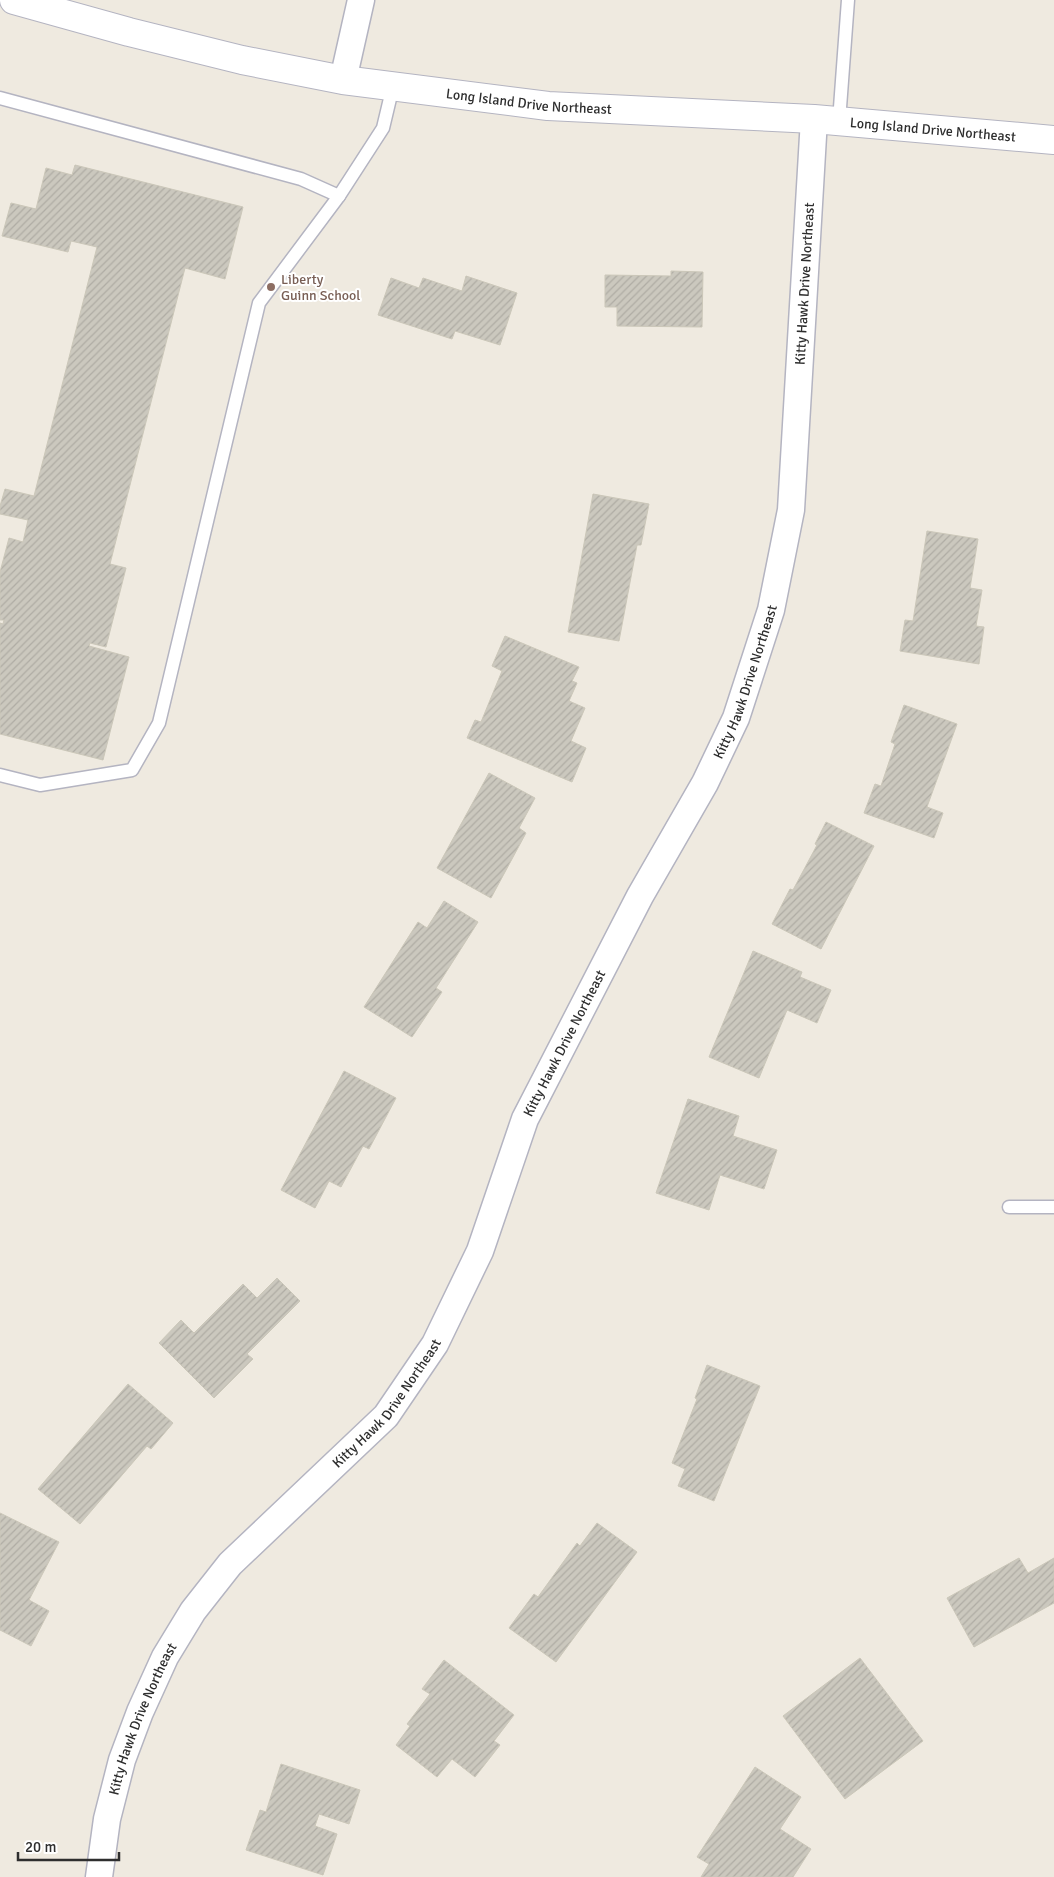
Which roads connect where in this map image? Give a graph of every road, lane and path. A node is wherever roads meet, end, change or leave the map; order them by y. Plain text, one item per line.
1 (14, 0) edge
2 (362, 0) edge
3 (848, 0) edge
4 (343, 80) junction
5 (393, 86) junction
6 (0, 98) edge
7 (827, 120) junction
8 (1054, 140) edge
9 (339, 196) junction
10 (0, 775) edge
11 (1009, 1207) dead end
12 (1054, 1207) edge
13 (99, 1877) edge

1 - 4 street, Long Island Drive Northeast
2 - 4 street
3 - 7 lane
4 - 5 street, Long Island Drive Northeast
5 - 7 street, Long Island Drive Northeast
5 - 9 lane
6 - 9 lane
7 - 8 street, Long Island Drive Northeast
7 - 13 street, Kitty Hawk Drive Northeast
9 - 10 lane
11 - 12 lane

